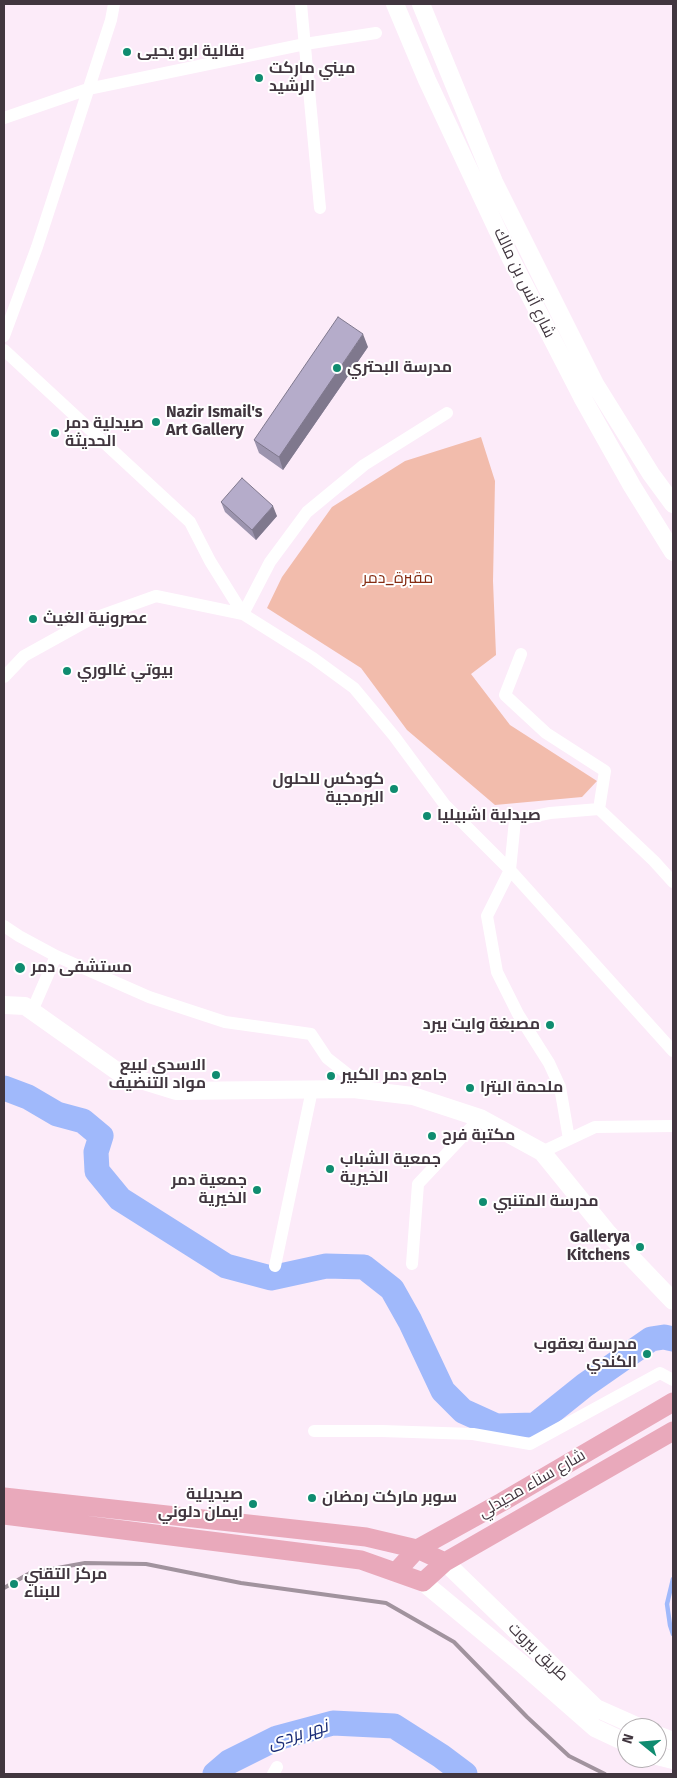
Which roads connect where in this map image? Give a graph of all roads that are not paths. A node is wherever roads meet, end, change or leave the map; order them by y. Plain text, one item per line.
1 (114, 4) edge
2 (301, 4) edge
3 (395, 4) edge
4 (421, 4) edge
5 (376, 33) dead end
6 (305, 44) junction
7 (88, 88) junction
8 (4, 118) edge
9 (320, 208) dead end
10 (4, 336) edge
11 (4, 350) edge
12 (447, 413) dead end
13 (651, 474) junction
14 (632, 486) junction
15 (673, 504) edge
16 (673, 552) edge
17 (243, 614) junction
18 (521, 654) dead end
19 (4, 677) edge
20 (599, 809) junction
21 (510, 870) junction
22 (673, 882) edge
23 (4, 926) edge
24 (56, 956) junction
25 (4, 1005) edge
26 (32, 1011) junction
27 (673, 1050) edge
28 (312, 1090) junction
29 (369, 1091) junction
30 (480, 1118) junction
31 (673, 1126) edge
32 (569, 1139) junction
33 (542, 1152) junction
34 (412, 1264) dead end
35 (275, 1266) dead end
36 (673, 1301) edge
37 (673, 1380) edge
38 (673, 1402) edge
39 (314, 1431) dead end
40 (673, 1431) edge
41 (4, 1497) edge
42 (4, 1515) edge
43 (418, 1548) junction
44 (446, 1562) junction
45 (396, 1572) junction
46 (423, 1582) junction
47 (618, 1718) edge
48 (617, 1738) edge

1 - 7 street
2 - 6 street
3 - 14 street, شارع أنس بن مالك
4 - 13 street, شارع أنس بن مالك
5 - 6 street
6 - 7 street
6 - 9 street
7 - 8 street
7 - 10 street
11 - 17 street
12 - 17 street
13 - 14 street
13 - 15 street, شارع أنس بن مالك
14 - 16 street, شارع أنس بن مالك
17 - 19 street
17 - 21 street
18 - 20 street
20 - 21 street
20 - 22 street
21 - 27 street
21 - 32 street
23 - 24 street
24 - 26 street
24 - 29 street
25 - 26 street
26 - 28 street
28 - 29 street
28 - 35 street
29 - 30 street
30 - 33 street
30 - 34 street
31 - 32 street
32 - 33 street
33 - 36 street
37 - 39 street
38 - 43 main road, شارع سناء محيدلي
40 - 44 main road
41 - 43 main road
42 - 45 main road
43 - 44 main road
43 - 45 main road, شارع سناء محيدلي
44 - 46 main road
44 - 47 street, طريق بيروت
45 - 46 main road
46 - 48 street

